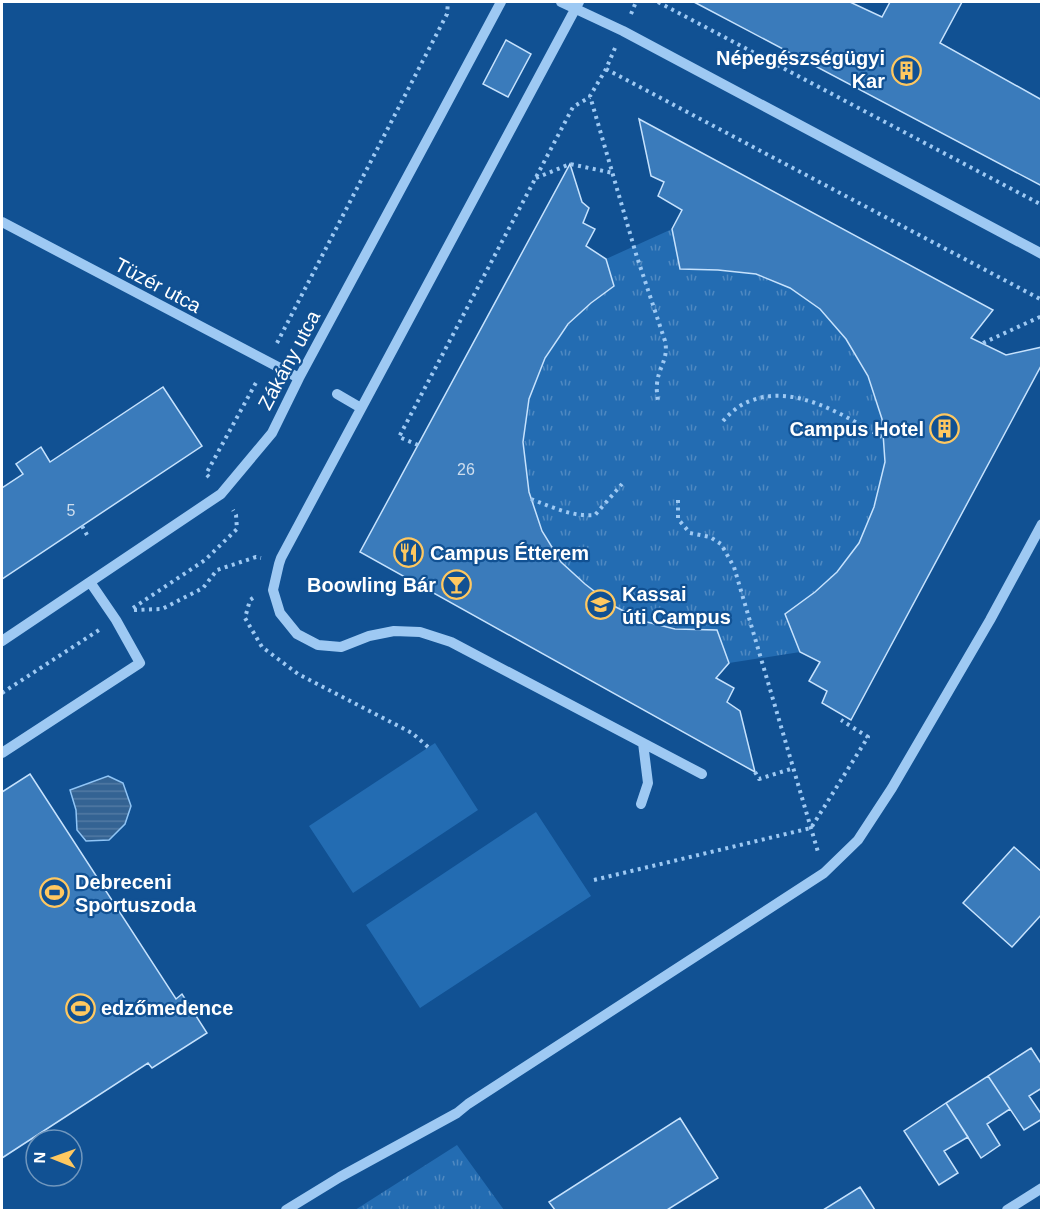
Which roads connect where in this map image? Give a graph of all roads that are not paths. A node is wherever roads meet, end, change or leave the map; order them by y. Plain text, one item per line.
1 (501, 2) edge
2 (561, 2) edge
3 (577, 5) edge
4 (2, 222) edge
5 (1041, 254) edge
6 (299, 378) junction
7 (337, 394) dead end
8 (361, 408) junction
9 (1041, 524) edge
10 (90, 582) junction
11 (2, 641) edge
12 (643, 743) junction
13 (2, 753) edge
14 (702, 774) dead end
15 (640, 804) dead end
16 (1041, 1188) edge
17 (286, 1210) edge
18 (1006, 1210) edge

1 - 6 street, Zákány utca
2 - 3 street
3 - 5 street
3 - 8 street
4 - 6 street, Tüzér utca
6 - 10 street, Zákány utca
7 - 8 street
8 - 12 street
9 - 17 street
10 - 11 street, Zákány utca
10 - 13 street
12 - 14 street
12 - 15 street
16 - 18 street

